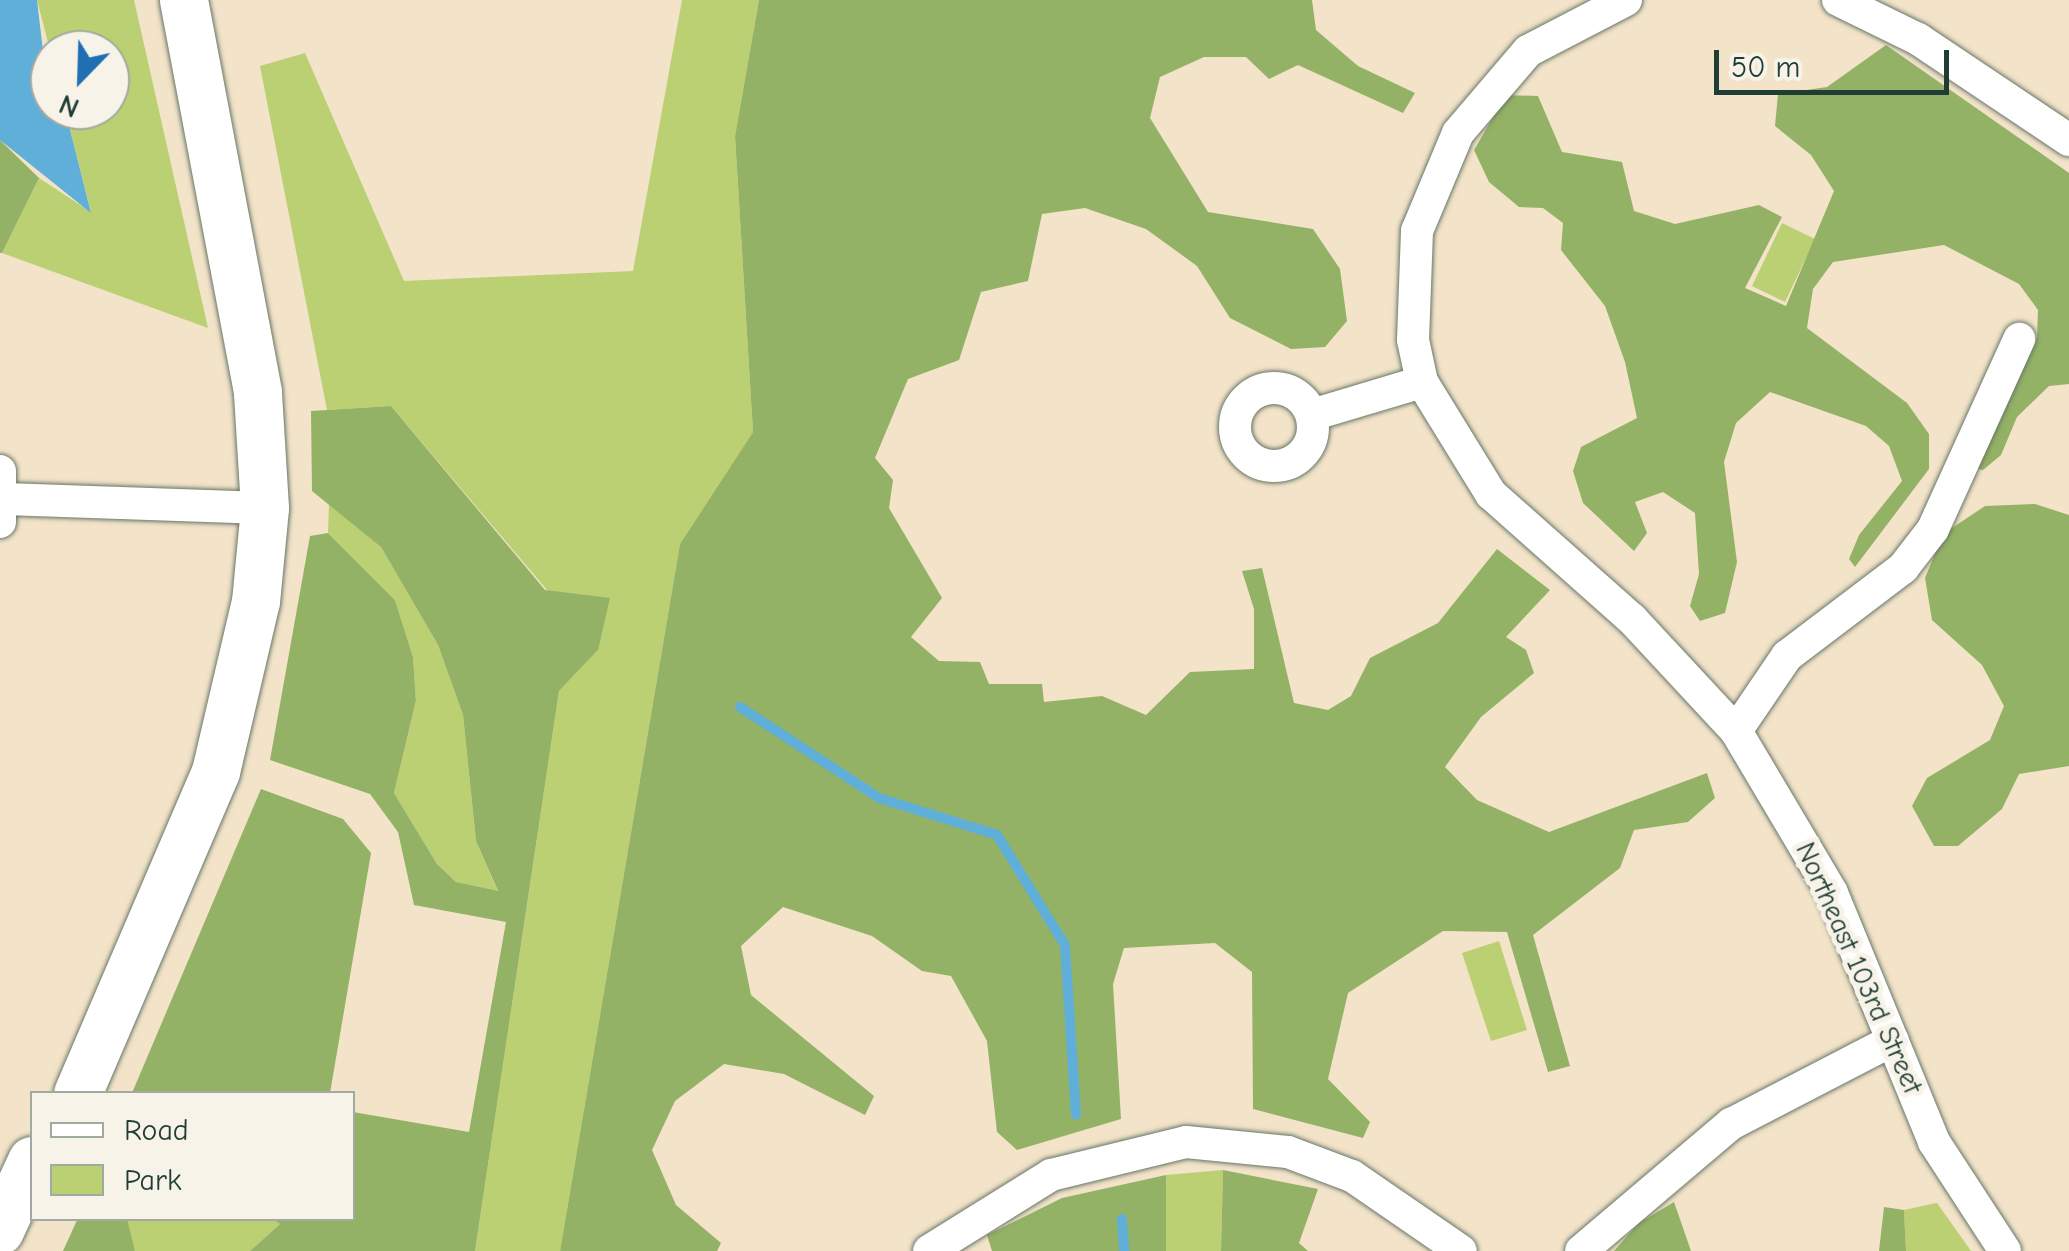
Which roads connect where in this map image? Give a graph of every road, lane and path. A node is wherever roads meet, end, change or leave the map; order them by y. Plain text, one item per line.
1 (184, 0) edge
2 (1626, 0) edge
3 (1838, 0) edge
4 (2069, 140) edge
5 (2020, 339) dead end
6 (1422, 382) junction
7 (1314, 414) dead end
8 (2, 497) edge
9 (265, 508) junction
10 (1736, 731) junction
11 (1893, 1040) junction
12 (79, 1091) edge
13 (30, 1164) edge
14 (40, 1221) edge
15 (0, 1231) edge
16 (26, 1251) edge
17 (929, 1251) edge
18 (1460, 1251) edge
19 (1581, 1251) edge
20 (2005, 1251) edge

1 - 9 street
2 - 6 street, Northeast 103rd Street
3 - 4 street
5 - 10 street
6 - 7 street
6 - 10 street, Northeast 103rd Street
8 - 9 street
9 - 12 street
10 - 11 street, Northeast 103rd Street
11 - 19 street
11 - 20 street, Northeast 103rd Street
13 - 15 street
14 - 16 street
17 - 18 street

